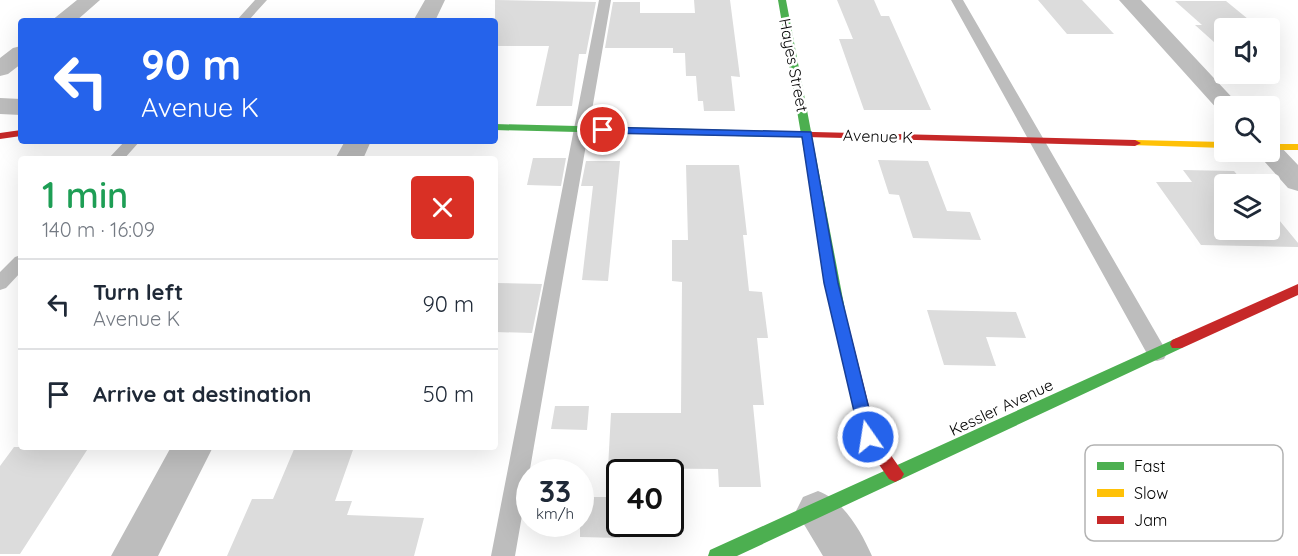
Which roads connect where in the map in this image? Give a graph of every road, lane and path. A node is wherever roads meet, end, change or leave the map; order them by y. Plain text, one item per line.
1 (90, 0) edge
2 (261, 0) edge
3 (435, 0) edge
4 (605, 0) edge
5 (782, 0) edge
6 (957, 0) edge
7 (1129, 0) edge
8 (66, 18) edge
9 (245, 18) edge
10 (426, 18) edge
11 (18, 55) edge
12 (0, 69) edge
13 (1219, 96) edge
14 (0, 106) edge
15 (18, 107) edge
16 (498, 127) edge
17 (580, 129) junction
18 (18, 133) edge
19 (807, 134) junction
20 (0, 136) edge
21 (1036, 140) junction
22 (130, 144) edge
23 (1214, 146) edge
24 (1298, 147) edge
25 (1280, 148) edge
26 (119, 156) edge
27 (1280, 162) edge
28 (1298, 182) edge
29 (18, 264) edge
30 (0, 284) edge
31 (1298, 289) edge
32 (1157, 353) junction
33 (191, 450) edge
34 (895, 474) junction
35 (818, 511) junction
36 (134, 556) edge
37 (503, 556) edge
38 (717, 556) edge
39 (849, 556) edge

1 - 8 street
2 - 9 lane
3 - 10 street
4 - 17 lane
5 - 19 street, Hayes Street
6 - 21 lane
7 - 13 street
11 - 12 street
14 - 15 street
16 - 17 street, Avenue K
17 - 19 street, Avenue K
17 - 37 lane
18 - 20 street
19 - 21 street, Avenue K
19 - 34 street, Hayes Street
21 - 23 street, Avenue K
21 - 32 lane
22 - 26 lane
24 - 25 street
27 - 28 street
29 - 30 lane
31 - 32 street, Kessler Avenue
32 - 34 street, Kessler Avenue
33 - 36 street
34 - 35 street, Kessler Avenue
35 - 38 street, Kessler Avenue
35 - 39 street

